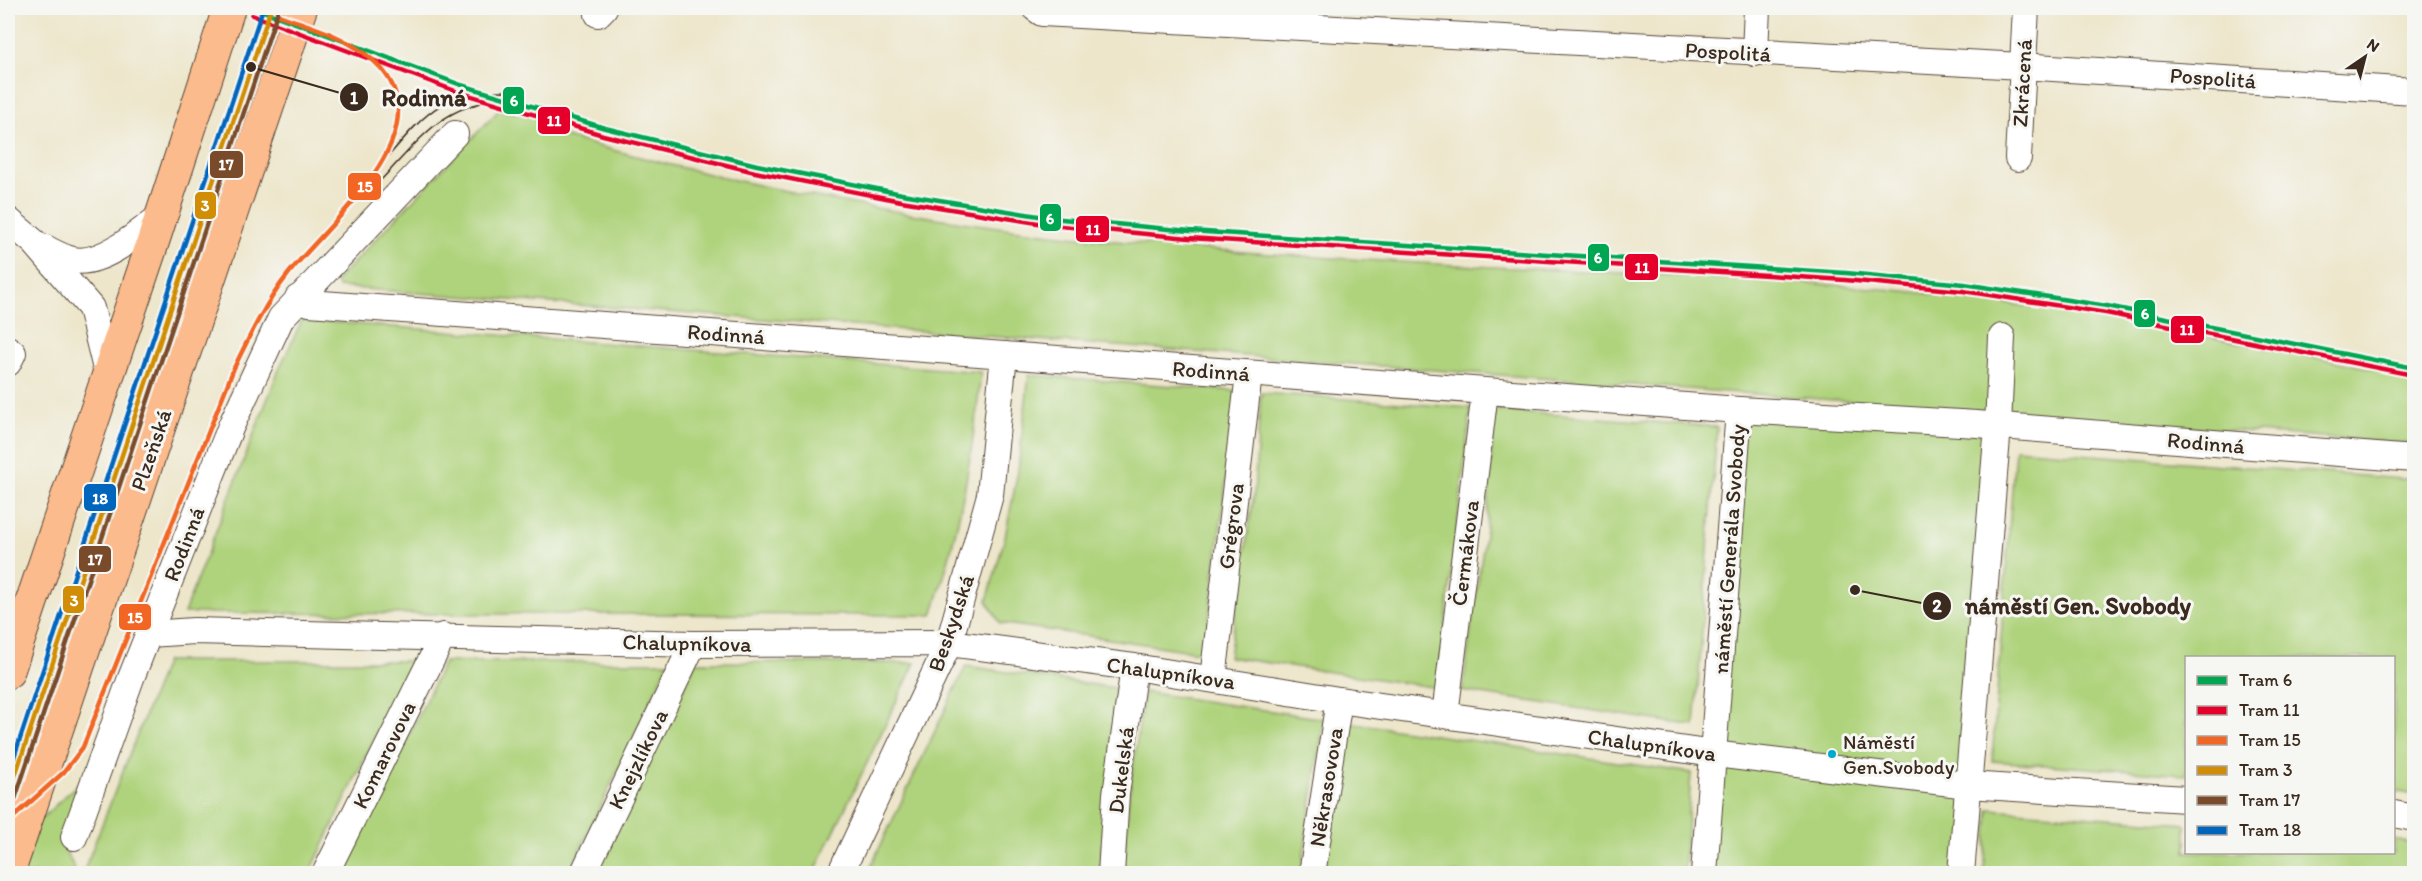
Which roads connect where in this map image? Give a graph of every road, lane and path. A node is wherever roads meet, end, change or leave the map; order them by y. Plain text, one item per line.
1 (301, 8) edge
2 (1757, 8) edge
3 (2026, 8) edge
4 (1038, 10) edge
5 (1228, 15) edge
6 (224, 21) edge
7 (1755, 53) junction
8 (2022, 66) junction
9 (2415, 91) edge
10 (455, 134) dead end
11 (2018, 158) dead end
12 (159, 217) junction
13 (8, 220) edge
14 (34, 242) junction
15 (298, 298) junction
16 (2002, 337) dead end
17 (1005, 355) junction
18 (107, 374) junction
19 (1249, 374) junction
20 (1485, 392) junction
21 (1739, 410) junction
22 (1998, 426) junction
23 (2415, 459) edge
24 (149, 634) junction
25 (443, 636) junction
26 (949, 643) junction
27 (693, 644) junction
28 (1134, 667) junction
29 (8, 672) edge
30 (1213, 679) junction
31 (1339, 700) junction
32 (1445, 715) junction
33 (1714, 754) junction
34 (1968, 785) junction
35 (2185, 799) edge
36 (2395, 814) edge
37 (2415, 818) edge
38 (74, 837) dead end
39 (8, 873) edge
40 (325, 873) edge
41 (583, 873) edge
42 (840, 873) edge
43 (1111, 873) edge
44 (1312, 873) edge
45 (1704, 873) edge
46 (1961, 873) edge

1 - 39 main road, Plzeňská
2 - 7 street
3 - 8 street, Zkrácená
4 - 5 street, Pospolitá
5 - 7 street, Pospolitá
6 - 12 main road
7 - 8 street, Pospolitá
8 - 9 street, Pospolitá
8 - 11 street, Zkrácená
10 - 15 street
12 - 14 street
12 - 18 main road
13 - 14 street
14 - 18 street
15 - 17 street, Rodinná
15 - 24 street, Rodinná
16 - 22 street
17 - 19 street, Rodinná
17 - 26 street, Beskydská
18 - 29 main road
19 - 20 street, Rodinná
19 - 30 street, Grégrova
20 - 21 street, Rodinná
20 - 32 street, Čermákova
21 - 22 street, náměstí Generála Svobody
21 - 33 street, náměstí Generála Svobody
22 - 23 street, Rodinná
22 - 34 street
24 - 25 street, Chalupníkova
24 - 38 street, Rodinná
25 - 27 street, Chalupníkova
25 - 40 street, Komarovova
26 - 27 street, Chalupníkova
26 - 28 street, Chalupníkova
26 - 42 street, Beskydská
27 - 41 street, Knejzlíkova
28 - 30 street, Chalupníkova
28 - 43 street, Dukelská
30 - 31 street, Chalupníkova
31 - 32 street, Chalupníkova
31 - 44 street, Někrasovova
32 - 33 street, Chalupníkova
33 - 34 street, Chalupníkova
33 - 45 street, náměstí Generála Svobody
34 - 35 street, Chalupníkova
34 - 46 street
36 - 37 street

